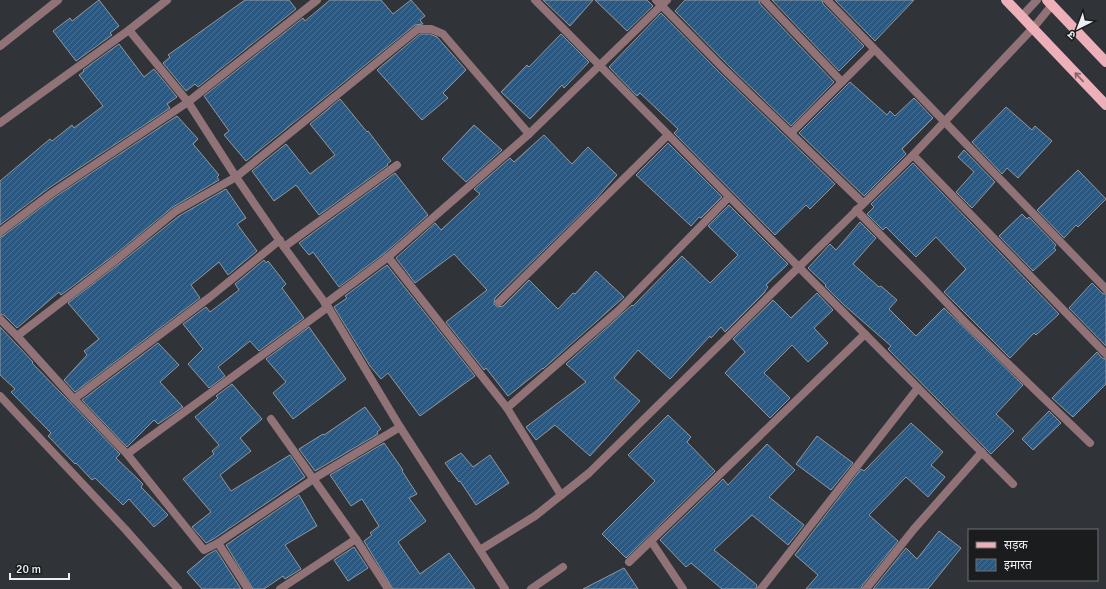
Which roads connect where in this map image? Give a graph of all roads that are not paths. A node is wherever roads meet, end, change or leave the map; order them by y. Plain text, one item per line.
1 (58, 0) edge
2 (166, 0) edge
3 (317, 0) edge
4 (534, 0) edge
5 (764, 0) edge
6 (827, 0) edge
7 (1006, 0) edge
8 (1037, 0) edge
9 (662, 2) edge
10 (1049, 3) edge
11 (1022, 16) junction
12 (1034, 27) junction
13 (129, 30) junction
14 (0, 46) edge
15 (874, 50) junction
16 (1106, 62) edge
17 (599, 65) junction
18 (842, 82) junction
19 (188, 102) junction
20 (1106, 105) edge
21 (0, 123) edge
22 (944, 123) junction
23 (791, 133) junction
24 (529, 134) junction
25 (668, 135) junction
26 (913, 155) junction
27 (397, 165) dead end
28 (236, 177) junction
29 (729, 196) junction
30 (863, 203) junction
31 (856, 210) junction
32 (0, 232) edge
33 (282, 244) junction
34 (388, 257) junction
35 (798, 266) junction
36 (1106, 289) edge
37 (498, 302) dead end
38 (327, 305) junction
39 (0, 319) edge
40 (865, 334) junction
41 (17, 336) junction
42 (1106, 354) edge
43 (918, 388) junction
44 (0, 396) edge
45 (74, 399) junction
46 (507, 408) junction
47 (271, 419) dead end
48 (400, 427) junction
49 (1090, 443) dead end
50 (982, 452) junction
51 (127, 454) junction
52 (314, 479) junction
53 (1013, 484) dead end
54 (561, 495) junction
55 (356, 539) junction
56 (651, 540) junction
57 (218, 543) junction
58 (480, 550) junction
59 (629, 562) dead end
60 (563, 567) dead end
61 (178, 589) edge
62 (248, 589) edge
63 (280, 589) edge
64 (388, 589) edge
65 (505, 589) edge
66 (531, 589) edge
67 (683, 589) edge
68 (761, 589) edge
69 (866, 589) edge

1 - 14 street
2 - 13 street
3 - 19 street
4 - 17 street
5 - 18 street
6 - 15 street
7 - 11 main road
8 - 11 street
9 - 17 street
9 - 23 street
10 - 12 street
10 - 16 main road
11 - 12 main road
20 -> 12 main road
12 - 22 street
13 - 19 street
13 - 21 street
15 - 18 street
15 - 22 street
17 - 24 street
17 - 25 street
18 - 23 street
19 - 28 street
19 - 32 street
22 - 26 street
22 - 36 street
23 - 30 street
24 - 28 street
24 - 34 street
25 - 29 street
25 - 37 street
26 - 30 street
26 - 42 street
27 - 33 street
28 - 33 street
28 - 41 street
29 - 35 street
29 - 46 street
30 - 31 street
31 - 35 street
31 - 49 street
33 - 38 street
33 - 45 street
34 - 38 street
34 - 46 street
35 - 40 street
35 - 54 street
38 - 48 street
38 - 51 street
39 - 41 street
40 - 43 street
40 - 56 street
41 - 45 street
43 - 50 street
43 - 68 street
44 - 61 street
45 - 51 street
46 - 54 street
47 - 52 street
48 - 52 street
48 - 58 street
50 - 53 street
50 - 69 street
51 - 57 street
52 - 55 street
52 - 57 street
54 - 58 street
55 - 63 street
55 - 64 street
56 - 59 street
56 - 67 street
57 - 62 street
58 - 65 street
60 - 66 street

